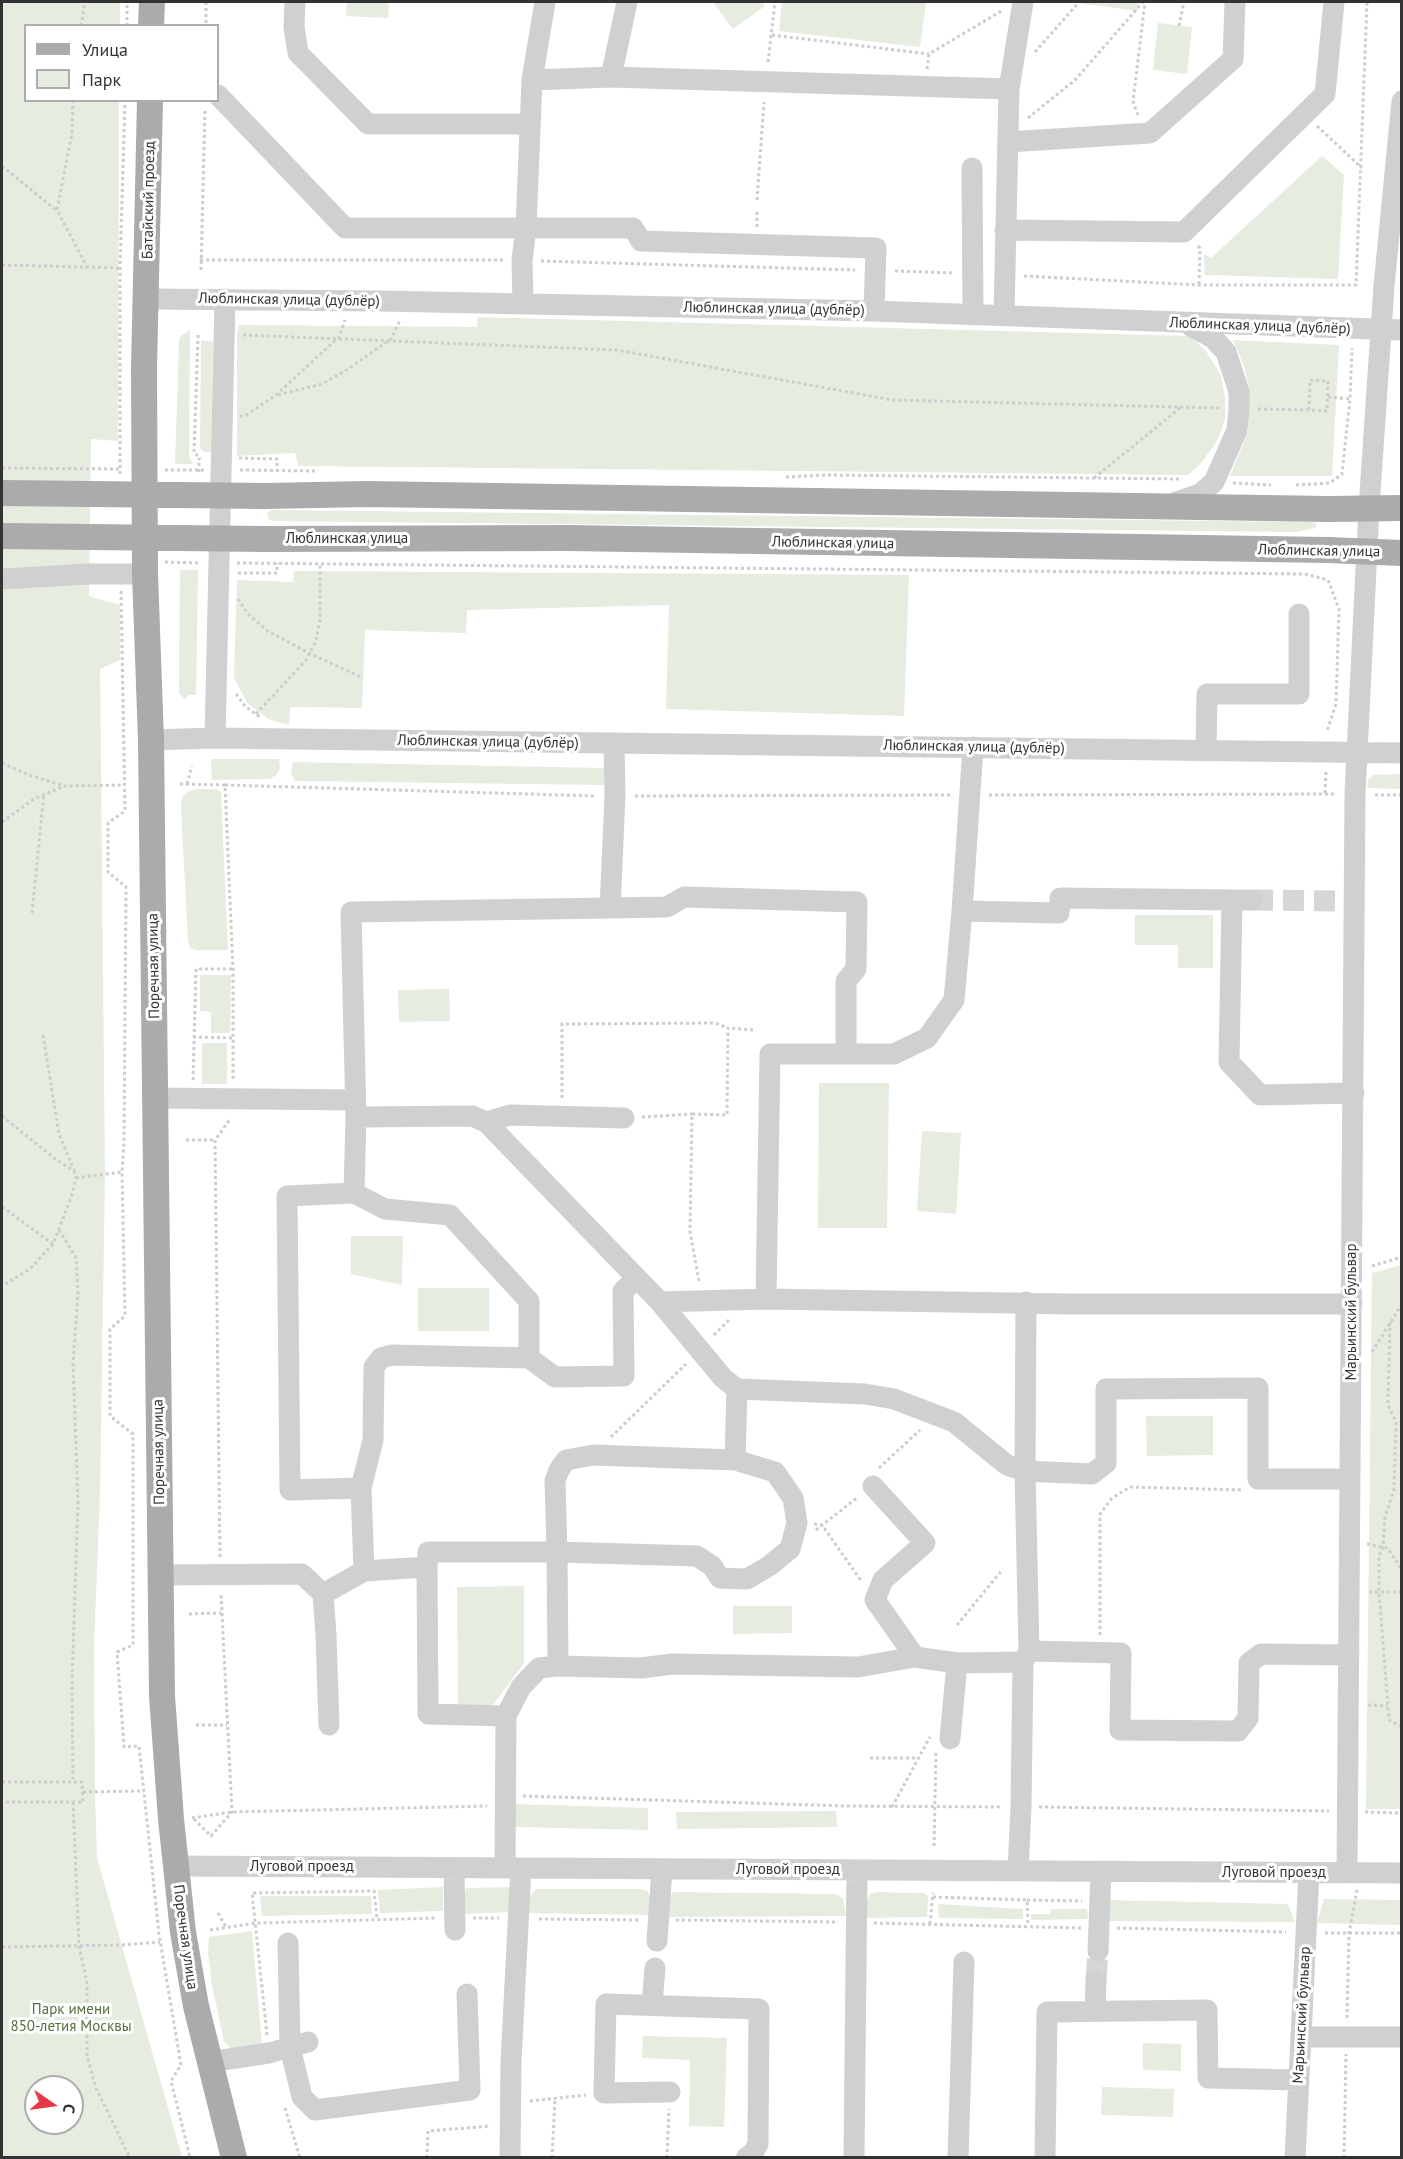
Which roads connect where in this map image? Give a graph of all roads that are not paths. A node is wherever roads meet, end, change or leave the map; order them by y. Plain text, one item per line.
1 (152, 2) edge
2 (295, 2) edge
3 (544, 2) edge
4 (627, 2) edge
5 (1235, 2) edge
6 (1334, 2) edge
7 (1015, 4) edge
8 (152, 24) edge
9 (612, 77) junction
10 (532, 80) junction
11 (1009, 81) junction
12 (219, 96) edge
13 (1401, 101) edge
14 (150, 102) edge
15 (529, 124) junction
16 (1008, 136) junction
17 (972, 168) dead end
18 (526, 228) junction
19 (1005, 230) junction
20 (147, 299) junction
21 (225, 299) junction
22 (523, 304) junction
23 (874, 311) junction
24 (974, 314) junction
25 (1004, 315) junction
26 (1186, 324) junction
27 (1391, 330) edge
28 (2, 493) edge
29 (1165, 506) junction
30 (1369, 508) junction
31 (1401, 508) edge
32 (105, 522) dead end
33 (145, 529) junction
34 (2, 536) edge
35 (1366, 552) junction
36 (1401, 553) edge
37 (145, 574) junction
38 (2, 579) edge
39 (1299, 614) dead end
40 (215, 738) junction
41 (151, 740) junction
42 (614, 743) junction
43 (973, 747) junction
44 (1206, 749) junction
45 (1356, 752) junction
46 (1401, 753) edge
47 (610, 908) junction
48 (962, 911) junction
49 (846, 1054) junction
50 (1354, 1093) junction
51 (155, 1098) junction
52 (356, 1109) junction
53 (624, 1118) road end
54 (486, 1122) junction
55 (354, 1193) junction
56 (637, 1278) junction
57 (757, 1299) junction
58 (660, 1302) junction
59 (1026, 1302) junction
60 (1352, 1304) junction
61 (529, 1358) junction
62 (737, 1389) junction
63 (735, 1460) junction
64 (1025, 1471) junction
65 (1350, 1479) junction
66 (873, 1486) road end
67 (361, 1488) junction
68 (557, 1552) junction
69 (428, 1567) junction
70 (364, 1571) junction
71 (161, 1575) junction
72 (323, 1594) junction
73 (1349, 1655) junction
74 (915, 1657) junction
75 (1026, 1657) junction
76 (957, 1663) junction
77 (558, 1666) junction
78 (506, 1716) junction
79 (329, 1725) dead end
80 (940, 1740) road end
81 (176, 1866) junction
82 (454, 1868) junction
83 (513, 1868) junction
84 (662, 1869) junction
85 (857, 1870) junction
86 (1018, 1871) junction
87 (1101, 1872) junction
88 (1309, 1873) junction
89 (1354, 1873) junction
90 (1401, 1873) edge
91 (454, 1923) road end
92 (657, 1930) road end
93 (288, 1943) dead end
94 (1098, 1951) tunnel mouth
95 (964, 1962) dead end
96 (655, 1968) dead end
97 (1096, 1980) tunnel mouth
98 (467, 1994) dead end
99 (652, 2006) junction
100 (1095, 2011) junction
101 (1301, 2037) junction
102 (1401, 2037) edge
103 (299, 2045) junction
104 (209, 2062) junction
105 (1299, 2080) junction
106 (670, 2092) road end
107 (234, 2157) edge
108 (510, 2157) edge
109 (746, 2157) edge
110 (854, 2157) edge
111 (958, 2157) edge
112 (1045, 2157) edge
113 (1295, 2157) edge

1 - 8 main road
2 - 15 street
3 - 10 street
4 - 9 street
5 - 16 street
6 - 19 street
7 - 11 street
9 - 10 street
9 - 11 street
10 - 15 street
11 - 16 street
12 - 18 street
13 - 27 street, Марьинский бульвар
14 - 20 main road, Батайский проезд
15 - 18 street
16 - 19 street
17 - 24 street
18 - 22 street
18 - 23 street
19 - 25 street
20 - 21 street, Люблинская улица (дублёр)
20 - 33 main road, Батайский проезд
21 - 22 street, Люблинская улица (дублёр)
21 - 40 street
22 - 23 street, Люблинская улица (дублёр)
23 - 24 street, Люблинская улица (дублёр)
24 - 25 street, Люблинская улица (дублёр)
25 - 26 street, Люблинская улица (дублёр)
26 - 27 street, Люблинская улица (дублёр)
26 - 29 street
27 - 30 street, Марьинский бульвар
28 - 29 main road
29 - 30 main road
30 - 31 main road
30 - 35 street, Марьинский бульвар
32 - 33 street
33 - 37 main road, Поречная улица
34 - 35 main road, Люблинская улица
35 - 36 main road, Люблинская улица
35 - 45 street, Марьинский бульвар
37 - 38 street
37 - 41 main road, Поречная улица
39 - 44 street
40 - 41 street, Люблинская улица (дублёр)
40 - 42 street, Люблинская улица (дублёр)
41 - 51 main road, Поречная улица
42 - 43 street, Люблинская улица (дублёр)
42 - 47 street
43 - 44 street, Люблинская улица (дублёр)
43 - 48 street
44 - 45 street, Люблинская улица (дублёр)
45 - 46 street, Люблинская улица (дублёр)
45 - 50 street, Марьинский бульвар
47 - 49 street
47 - 52 street
48 - 49 street
48 - 50 street
49 - 57 street
50 - 60 street, Марьинский бульвар
51 - 52 street
51 - 71 main road, Поречная улица
52 - 54 street
52 - 55 street
53 - 54 street
54 - 56 street
55 - 61 street
55 - 67 street
56 - 58 street
56 - 61 street
57 - 58 street
57 - 59 street
58 - 62 street
59 - 60 street
59 - 64 street
60 - 65 street, Марьинский бульвар
61 - 67 street
62 - 63 street
62 - 64 street
63 - 68 street
63 - 68 street
64 - 65 street
64 - 75 street
65 - 73 street, Марьинский бульвар
66 - 74 street
67 - 70 street
68 - 69 street
68 - 77 street
69 - 70 street
69 - 78 street
70 - 72 street
71 - 72 street
71 - 81 main road, Поречная улица
72 - 79 street
73 - 75 street
73 - 89 street, Марьинский бульвар
74 - 76 street
74 - 77 street
75 - 76 street
75 - 86 street
76 - 80 street
77 - 78 street
78 - 83 street
81 - 82 street, Луговой проезд
81 - 104 main road, Поречная улица
82 - 83 street, Луговой проезд
82 - 91 street
83 - 84 street, Луговой проезд
83 - 108 street
84 - 85 street, Луговой проезд
84 - 92 street
85 - 86 street, Луговой проезд
85 - 110 street
86 - 87 street, Луговой проезд
87 - 88 street, Луговой проезд
87 - 94 street
88 - 89 street, Луговой проезд
88 - 101 street, Марьинский бульвар
89 - 90 street, Луговой проезд
93 - 103 street
95 - 111 street
96 - 99 street
97 - 100 street
98 - 103 street
99 - 106 street
99 - 109 street
100 - 105 street
100 - 112 street
101 - 102 street
101 - 105 street, Марьинский бульвар
103 - 104 street
104 - 107 main road, Поречная улица
105 - 113 street, Марьинский бульвар

